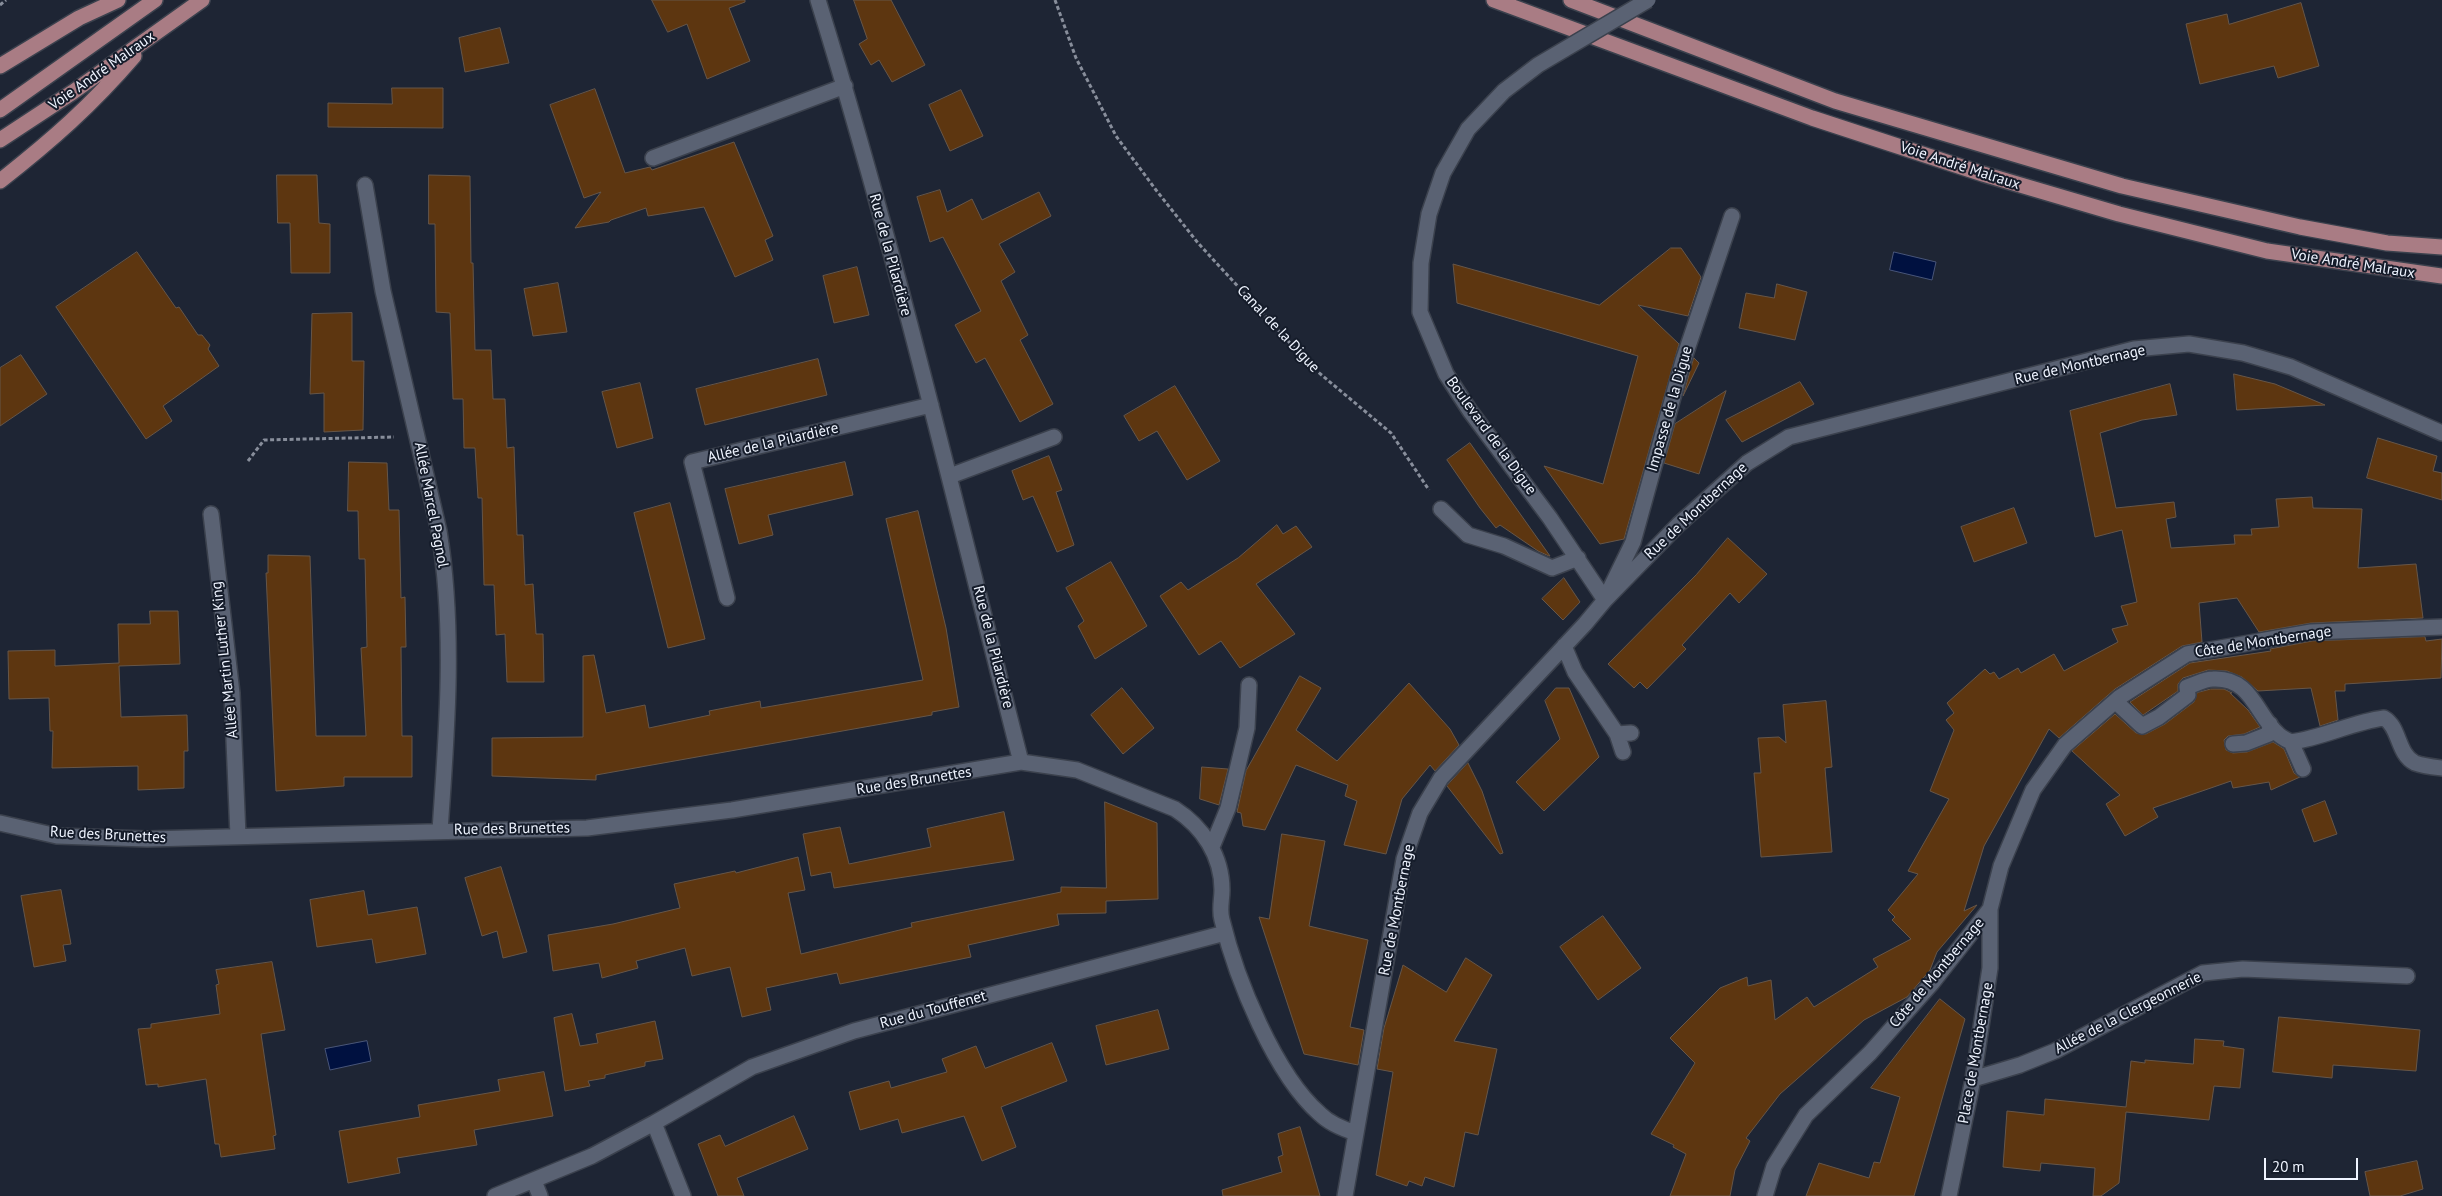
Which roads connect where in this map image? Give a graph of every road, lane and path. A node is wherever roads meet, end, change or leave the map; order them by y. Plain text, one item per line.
1 (6, 0) edge
2 (118, 0) edge
3 (155, 0) edge
4 (202, 0) edge
5 (818, 0) edge
6 (1055, 0) edge
7 (1494, 0) edge
8 (1571, 0) edge
9 (1648, 0) edge
10 (0, 5) edge
11 (148, 39) junction
12 (0, 66) edge
13 (845, 86) junction
14 (0, 110) edge
15 (0, 140) edge
16 (652, 158) dead end
17 (0, 181) edge
18 (365, 185) dead end
19 (1732, 216) dead end
20 (2442, 247) edge
21 (2442, 276) edge
22 (931, 405) junction
23 (2442, 433) edge
24 (417, 436) junction
25 (1054, 436) dead end
26 (248, 462) dead end
27 (950, 476) junction
28 (1441, 508) joint
29 (211, 514) dead end
30 (1578, 558) junction
31 (727, 598) dead end
32 (1605, 600) junction
33 (2442, 627) edge
34 (1564, 646) junction
35 (1249, 684) dead end
36 (2115, 701) junction
37 (2270, 724) junction
38 (2291, 742) junction
39 (2233, 744) dead end
40 (1624, 752) dead end
41 (1021, 762) junction
42 (2442, 768) edge
43 (2303, 769) dead end
44 (0, 823) edge
45 (440, 830) junction
46 (238, 836) junction
47 (1212, 847) junction
48 (1990, 909) junction
49 (1226, 932) junction
50 (2407, 976) dead end
51 (1973, 1078) junction
52 (654, 1124) junction
53 (1356, 1133) junction
54 (534, 1181) junction
55 (495, 1196) edge
56 (540, 1196) edge
57 (683, 1196) edge
58 (1344, 1196) edge
59 (1765, 1196) edge
60 (1949, 1196) edge

1 - 10 path
2 - 12 main road
3 - 14 main road, Voie André Malraux
4 - 11 main road, Voie André Malraux
5 - 13 street, Rue de la Pilardière
6 - 28 path, Canal de la Digue
7 - 21 main road, Voie André Malraux
8 - 20 main road, Voie André Malraux
9 - 30 street, Boulevard de la Digue, bridge
11 - 15 main road, Voie André Malraux
11 - 17 main road
13 - 16 street
13 - 22 street, Rue de la Pilardière
18 - 24 street, Allée Marcel Pagnol
19 - 32 street, Impasse de la Digue
22 - 27 street, Rue de la Pilardière
22 - 31 street, Allée de la Pilardière
23 - 32 street, Rue de Montbernage
24 - 26 path
24 - 45 street, Allée Marcel Pagnol
25 - 27 street
27 - 41 street, Rue de la Pilardière
28 - 30 street
29 - 46 street, Allée Martin Luther King
30 - 32 street, Boulevard de la Digue
32 - 34 street, Rue de Montbernage
33 - 36 street, Côte de Montbernage
34 - 40 street
34 - 53 street, Rue de Montbernage
35 - 47 street
36 - 37 street
36 - 48 street, Côte de Montbernage
37 - 38 street
37 - 39 street
38 - 42 street
38 - 43 street
41 - 45 street, Rue des Brunettes
41 - 47 street
44 - 46 street, Rue des Brunettes
45 - 46 street, Rue des Brunettes
47 - 49 street
48 - 51 street, Place de Montbernage
48 - 59 street, Côte de Montbernage
49 - 52 street, Rue du Touffenet
49 - 53 street
50 - 51 street, Allée de la Clergeonnerie
51 - 60 street, Place de Montbernage
52 - 54 street, Rue du Touffenet
52 - 57 street
53 - 58 street, Rue de Montbernage
54 - 55 street, Rue du Touffenet
54 - 56 street

